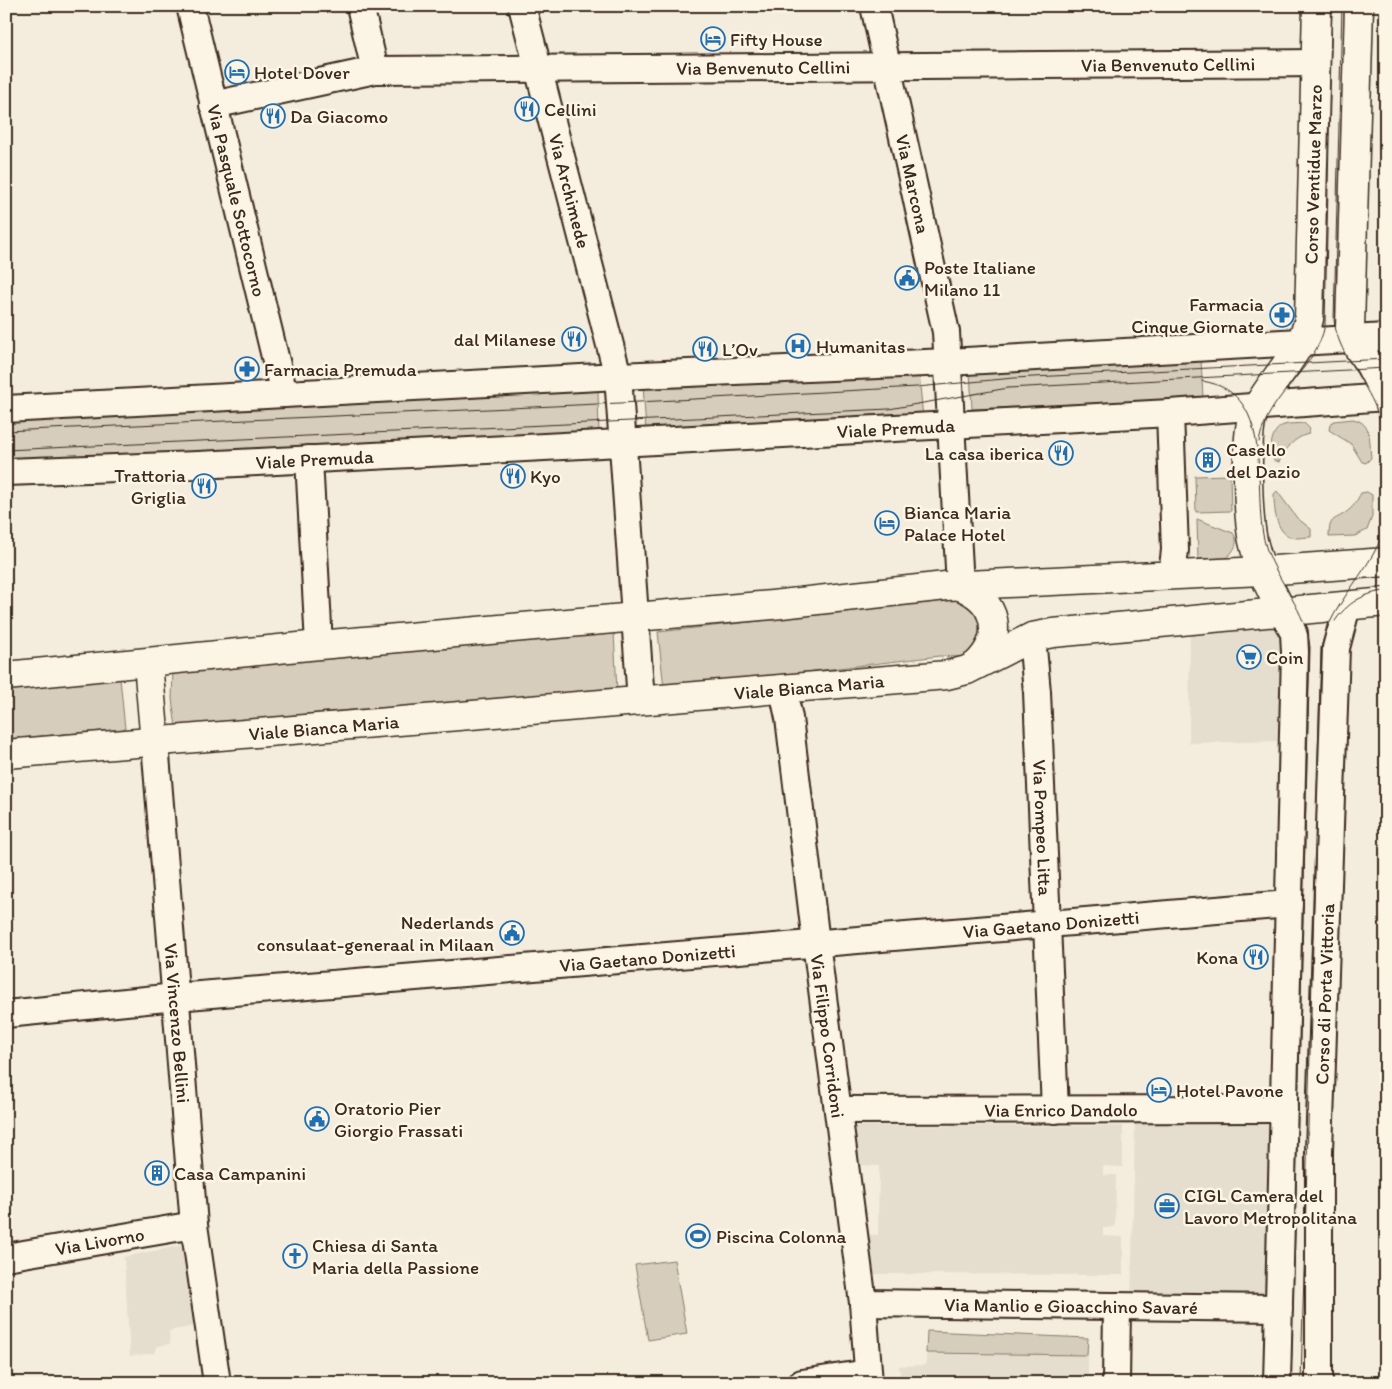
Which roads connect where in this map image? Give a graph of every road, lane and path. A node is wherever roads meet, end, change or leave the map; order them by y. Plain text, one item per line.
1 (190, 6) edge
2 (360, 6) edge
3 (522, 6) edge
4 (874, 6) edge
5 (1317, 6) edge
6 (1359, 6) edge
7 (1316, 63) junction
8 (888, 65) junction
9 (537, 68) junction
10 (375, 70) junction
11 (214, 105) junction
12 (1386, 337) edge
13 (1352, 339) junction
14 (1300, 341) junction
15 (948, 362) junction
16 (618, 376) junction
17 (284, 394) junction
18 (1386, 396) edge
19 (1259, 406) junction
20 (6, 409) edge
21 (1170, 413) junction
22 (951, 424) junction
23 (622, 442) junction
24 (309, 459) junction
25 (6, 472) edge
26 (1386, 562) edge
27 (1386, 566) edge
28 (1262, 571) junction
29 (1172, 576) junction
30 (960, 586) junction
31 (1386, 602) edge
32 (1346, 606) junction
33 (1282, 612) junction
34 (634, 617) junction
35 (1179, 621) junction
36 (1032, 637) junction
37 (319, 645) junction
38 (148, 663) junction
39 (976, 665) junction
40 (6, 676) edge
41 (783, 690) junction
42 (640, 701) junction
43 (155, 743) junction
44 (6, 754) edge
45 (1289, 904) junction
46 (1047, 925) junction
47 (816, 943) junction
48 (176, 997) junction
49 (6, 1014) edge
50 (1284, 1109) junction
51 (839, 1110) junction
52 (1055, 1110) junction
53 (194, 1225) junction
54 (6, 1257) edge
55 (863, 1304) junction
56 (1117, 1306) junction
57 (1279, 1308) junction
58 (869, 1378) edge
59 (217, 1383) edge
60 (802, 1383) edge
61 (1116, 1383) edge
62 (1277, 1383) edge
63 (1319, 1383) edge

1 - 11 street, Via Pasquale Sottocorno
2 - 10 street
3 - 9 street, Via Archimede
4 - 8 street, Via Marcona
5 - 7 main road, Corso Ventidue Marzo
6 - 13 main road
7 - 8 street, Via Benvenuto Cellini
7 - 14 main road, Corso Ventidue Marzo
8 - 9 street, Via Benvenuto Cellini
8 - 15 street, Via Marcona
9 - 10 street, Via Benvenuto Cellini
9 - 16 street, Via Archimede
10 - 11 street, Via Benvenuto Cellini
11 - 17 street, Via Pasquale Sottocorno
12 - 13 street
13 - 14 street
13 - 18 main road
14 - 15 street
14 - 19 main road, Corso Ventidue Marzo
15 - 16 street
15 - 22 street, Via Marcona
16 - 17 street
16 - 23 street
17 - 20 street
18 - 19 street, Viale Premuda
19 - 21 street, Viale Premuda
19 - 28 main road, Corso Ventidue Marzo
21 - 22 street, Viale Premuda
21 - 29 street
22 - 23 street, Viale Premuda
22 - 30 street, Via Marcona
23 - 24 street, Viale Premuda
23 - 34 street
24 - 25 street, Viale Premuda
24 - 37 street
26 - 28 main road
27 - 32 main road
28 - 29 main road
28 - 33 main road, Corso Ventidue Marzo
29 - 30 main road
29 - 35 main road
30 - 34 main road
30 - 39 main road
31 - 32 main road, Viale Bianca Maria
32 - 33 main road, Viale Bianca Maria
32 - 63 street, Corso di Porta Vittoria
33 - 35 main road, Viale Bianca Maria
33 - 45 street, Corso di Porta Vittoria
34 - 37 main road
34 - 42 street
35 - 36 main road, Viale Bianca Maria
36 - 39 main road, Viale Bianca Maria
36 - 46 street, Via Pompeo Litta
37 - 38 main road
38 - 40 main road
38 - 43 main road, Via Vincenzo Bellini
39 - 41 main road, Viale Bianca Maria
41 - 42 main road, Viale Bianca Maria
41 - 47 street, Via Filippo Corridoni
42 - 43 main road, Viale Bianca Maria
43 - 44 main road, Viale Bianca Maria
43 - 48 street, Via Vincenzo Bellini
45 - 46 street, Via Gaetano Donizetti
45 - 50 street, Corso di Porta Vittoria
46 - 47 street, Via Gaetano Donizetti
46 - 52 street, Via Pompeo Litta
47 - 48 street, Via Gaetano Donizetti
47 - 51 street, Via Filippo Corridoni
48 - 49 street, Via Gaetano Donizetti
48 - 53 street, Via Vincenzo Bellini
50 - 52 street, Via Enrico Dandolo
50 - 57 street, Corso di Porta Vittoria
51 - 52 street, Via Enrico Dandolo
51 - 55 street, Via Filippo Corridoni
53 - 54 street, Via Livorno
53 - 59 street, Via Vincenzo Bellini
55 - 56 street, Via Manlio e Gioacchino Savaré
55 - 58 street, Via Filippo Corridoni
56 - 57 street, Via Manlio e Gioacchino Savaré
56 - 61 street
57 - 62 street, Corso di Porta Vittoria
58 - 60 street

